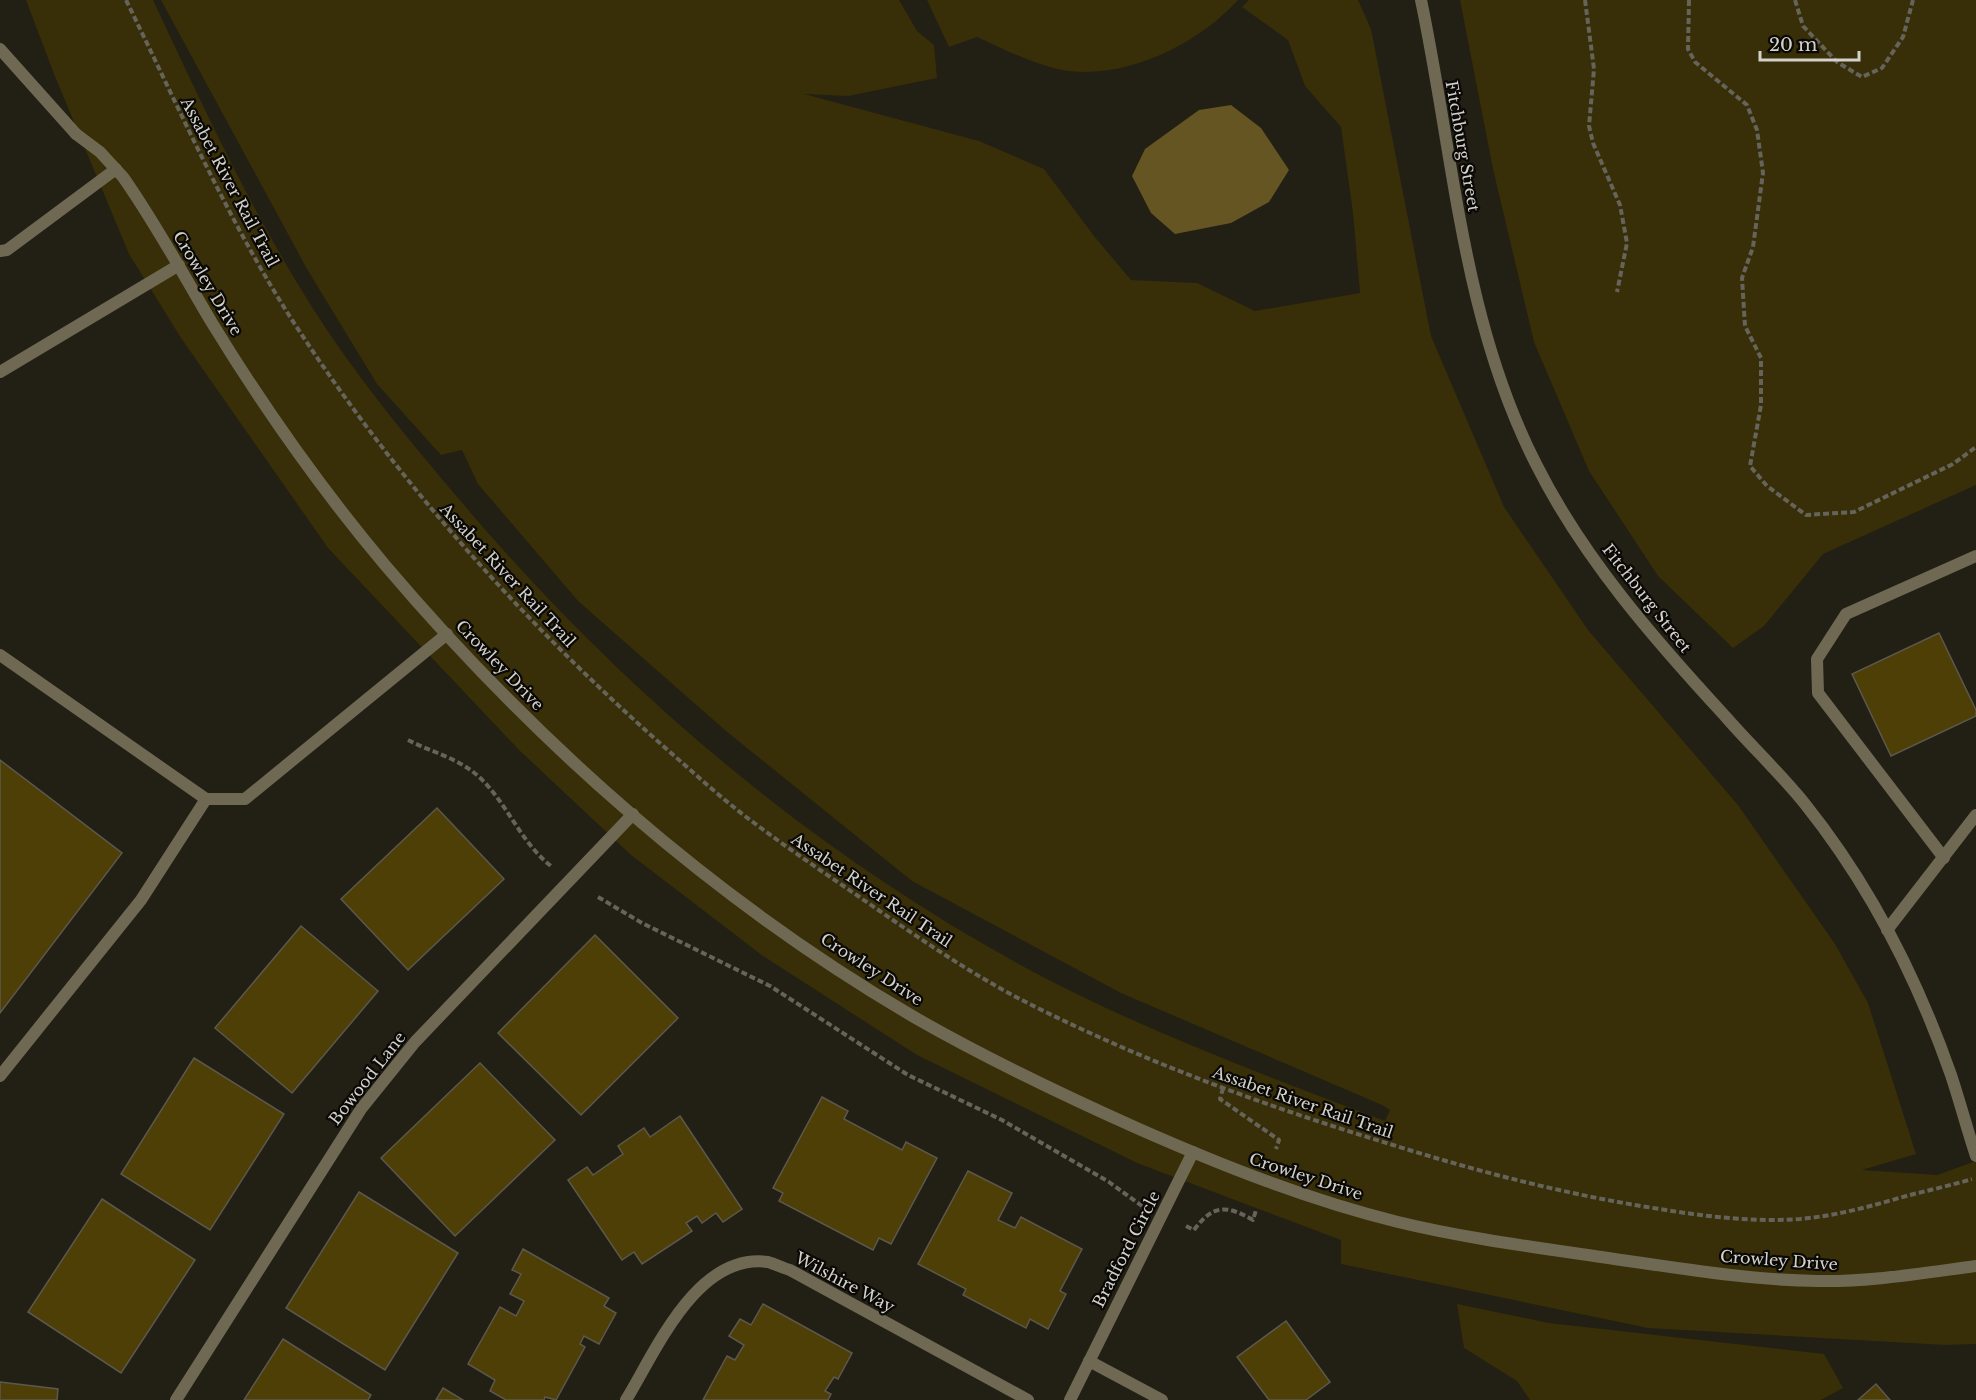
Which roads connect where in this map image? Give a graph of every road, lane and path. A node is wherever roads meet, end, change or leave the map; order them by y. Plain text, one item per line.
1 (126, 0) edge
2 (1421, 0) edge
3 (1585, 0) edge
4 (1689, 0) edge
5 (1795, 0) edge
6 (1913, 0) edge
7 (0, 49) edge
8 (116, 169) junction
9 (0, 251) edge
10 (179, 265) junction
11 (1617, 292) dead end
12 (0, 372) edge
13 (1976, 447) edge
14 (1976, 556) edge
15 (447, 634) junction
16 (0, 655) edge
17 (408, 740) dead end
18 (206, 799) junction
19 (633, 814) junction
20 (1976, 815) edge
21 (1944, 858) junction
22 (554, 868) dead end
23 (598, 897) dead end
24 (1887, 930) junction
25 (0, 1076) edge
26 (1223, 1088) junction
27 (1276, 1149) dead end
28 (1193, 1152) junction
29 (1976, 1156) edge
30 (1976, 1177) edge
31 (1142, 1206) dead end
32 (1256, 1210) dead end
33 (1186, 1226) dead end
34 (1976, 1266) edge
35 (1089, 1360) junction
36 (176, 1400) edge
37 (626, 1400) edge
38 (1028, 1400) edge
39 (1070, 1400) edge
40 (1162, 1400) edge

1 - 26 path, Assabet River Rail Trail
2 - 24 street, Fitchburg Street
3 - 11 path
4 - 13 path
5 - 6 path
7 - 8 street, Crowley Drive
8 - 9 street
8 - 10 street, Crowley Drive
10 - 12 street
10 - 15 street, Crowley Drive
14 - 21 street
15 - 18 street
15 - 19 street, Crowley Drive
16 - 18 street
17 - 22 path
18 - 25 street
19 - 28 street, Crowley Drive
19 - 36 street, Bowood Lane
20 - 21 street
21 - 24 street
23 - 31 path
24 - 29 street, Fitchburg Street
26 - 27 path
26 - 30 path, Assabet River Rail Trail
28 - 34 street, Crowley Drive
28 - 35 street, Bradford Circle
32 - 33 path
35 - 39 street, Bradford Circle
35 - 40 street
37 - 38 street, Wilshire Way

